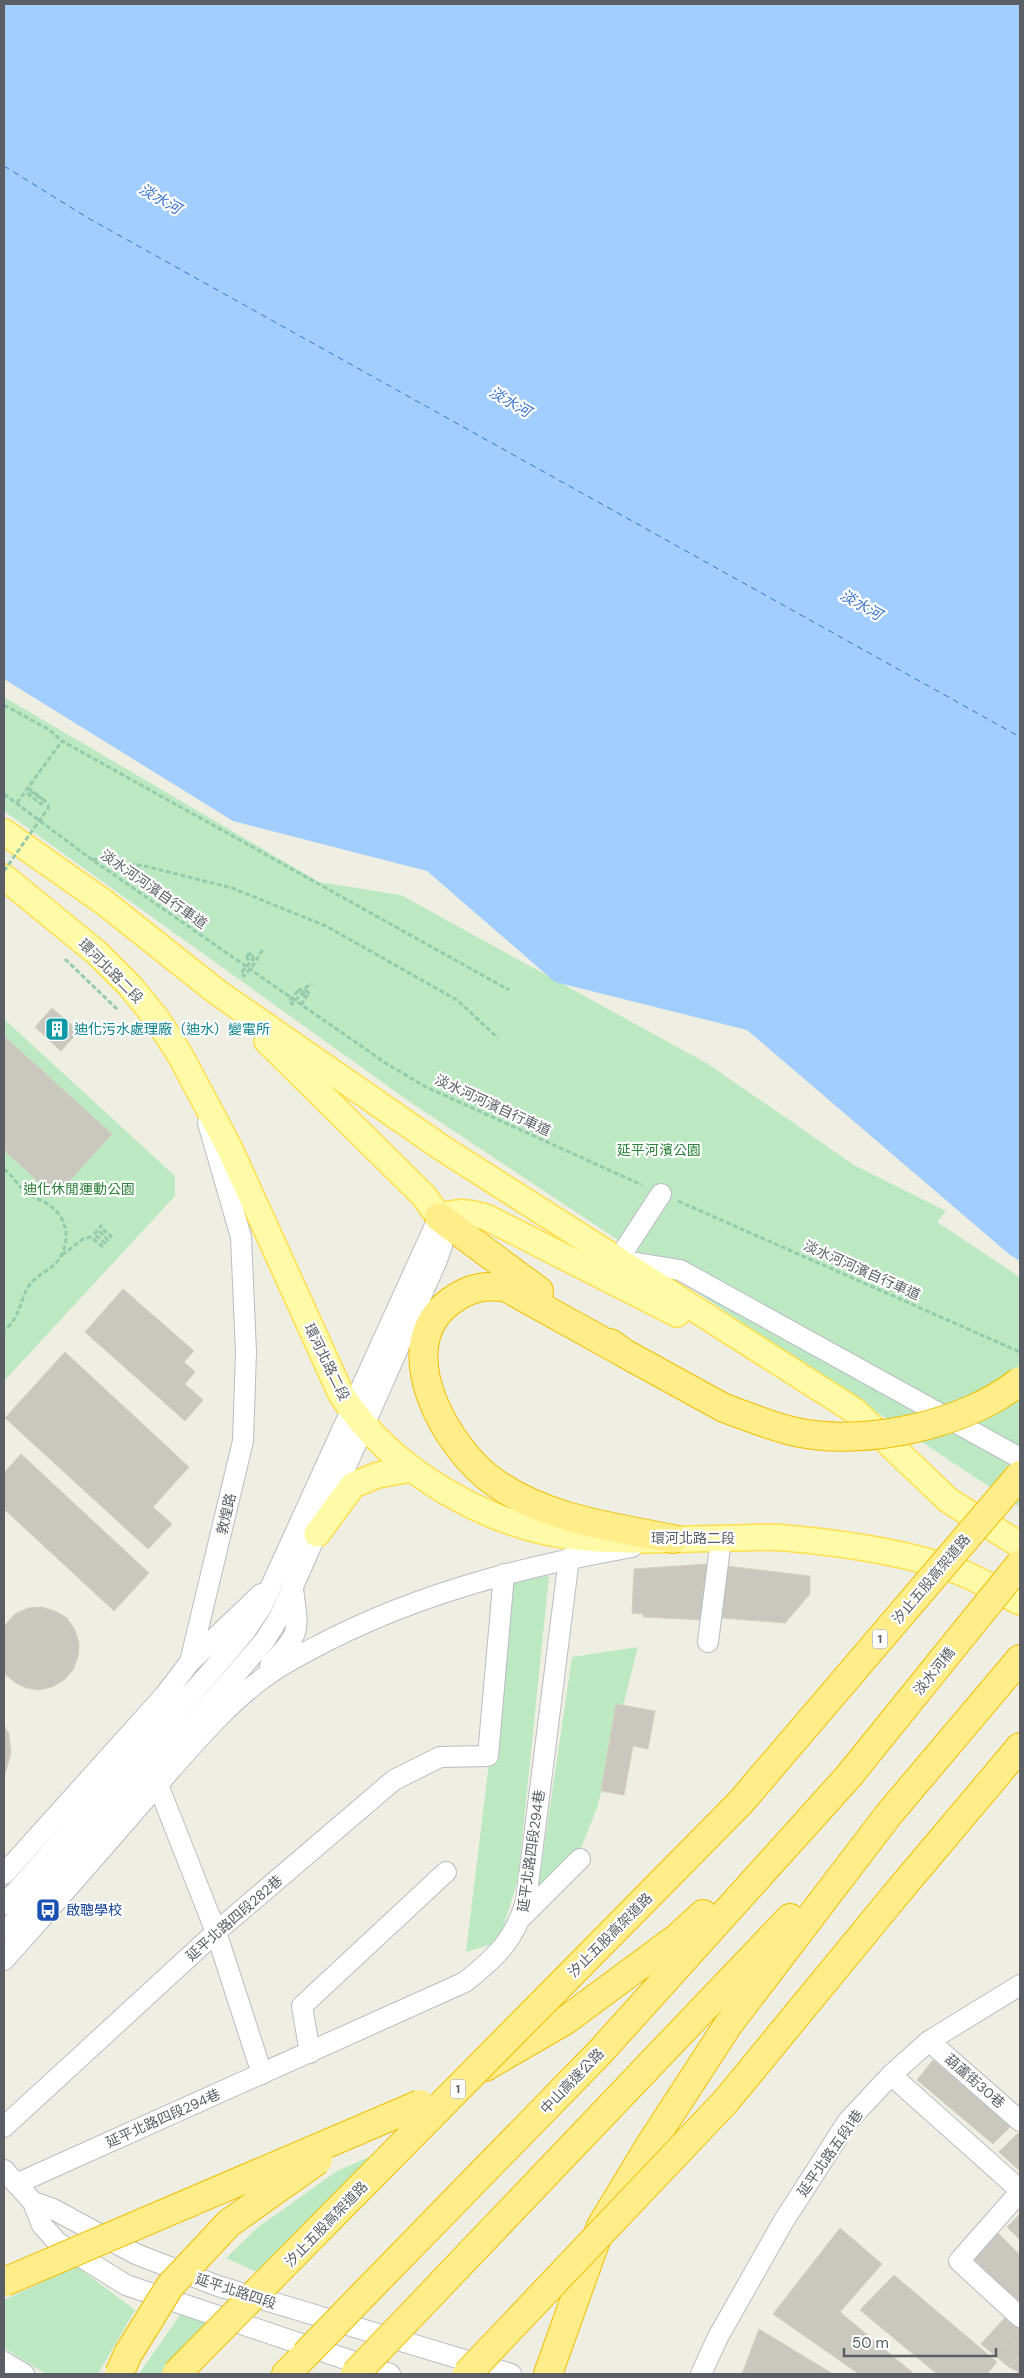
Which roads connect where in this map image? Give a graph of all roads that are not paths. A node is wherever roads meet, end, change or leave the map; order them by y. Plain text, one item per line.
1 (4, 832) edge
2 (4, 876) edge
3 (217, 992) junction
4 (198, 1088) junction
5 (661, 1194) road end
6 (440, 1217) junction
7 (618, 1260) junction
8 (624, 1353) junction
9 (810, 1382) junction
10 (1020, 1382) edge
11 (358, 1418) junction
12 (1020, 1458) edge
13 (412, 1469) junction
14 (1020, 1475) edge
15 (317, 1534) junction
16 (721, 1538) junction
17 (673, 1539) junction
18 (1020, 1545) edge
19 (569, 1558) junction
20 (1020, 1564) edge
21 (504, 1574) junction
22 (284, 1585) junction
23 (1020, 1602) edge
24 (708, 1642) dead end
25 (1020, 1659) edge
26 (190, 1662) junction
27 (224, 1713) junction
28 (1020, 1746) edge
29 (848, 1778) junction
30 (158, 1785) junction
31 (889, 1814) junction
32 (580, 1859) dead end
33 (446, 1872) dead end
34 (4, 1874) edge
35 (15, 1901) edge
36 (522, 1916) junction
37 (216, 1932) junction
38 (4, 1933) edge
39 (4, 1960) edge
40 (1020, 1985) edge
41 (929, 2041) junction
42 (310, 2053) junction
43 (262, 2074) junction
44 (891, 2075) junction
45 (420, 2104) junction
46 (1020, 2121) edge
47 (4, 2127) edge
48 (10, 2177) edge
49 (1020, 2191) edge
50 (33, 2202) junction
51 (4, 2282) edge
52 (1020, 2317) edge
53 (4, 2362) edge
54 (24, 2374) edge
55 (119, 2374) edge
56 (176, 2374) edge
57 (286, 2374) edge
58 (355, 2374) edge
59 (390, 2374) edge
60 (467, 2374) edge
61 (511, 2374) edge
62 (548, 2374) edge
63 (701, 2374) edge

1 - 3 main road
2 - 4 main road, 環河北路二段
3 - 6 main road
3 - 7 main road
4 - 11 main road, 環河北路二段
4 - 26 street, 敦煌路
5 - 7 street
6 - 8 highway
6 - 9 main road
6 - 11 street
7 - 9 main road
7 - 12 street
8 - 10 highway, bridge
8 - 17 highway
9 - 18 main road
11 - 13 main road, 環河北路二段
11 - 15 street
11 - 22 street
13 - 15 main road
13 - 17 main road, 環河北路二段
14 - 56 highway, 汐止五股高架道路 / 1, bridge
15 - 22 street
16 - 17 main road, 環河北路二段
16 - 23 main road, 環河北路二段
16 - 24 street
17 - 19 street
19 - 21 street
19 - 36 street, 延平北路四段294巷
20 - 29 highway, 淡水河橋 / 1, bridge
21 - 27 street
21 - 37 street, 延平北路四段282巷
22 - 26 street
22 - 27 street
22 - 35 street
25 - 31 highway
26 - 34 street, 敦煌路
27 - 30 street
28 - 60 highway, bridge
29 - 45 highway, 1
29 - 57 highway, 中山高速公路 / 1, bridge
30 - 37 street
30 - 39 street
31 - 58 highway, bridge
31 - 62 highway, bridge
32 - 36 street
33 - 42 street
35 - 38 street
36 - 42 street, 延平北路四段294巷
37 - 43 street
37 - 47 street, 延平北路四段282巷
40 - 41 street, 延平北路五段1巷
41 - 44 street, 延平北路五段1巷
41 - 46 street, 葫蘆街30巷
42 - 43 street, 延平北路四段294巷
43 - 48 street, 延平北路四段294巷
44 - 49 street
44 - 63 street, 延平北路五段1巷
45 - 51 highway, bridge
45 - 55 highway, 1, bridge
48 - 50 street, 延平北路四段
49 - 52 street
50 - 59 street, 延平北路四段
50 - 61 street, 延平北路四段
53 - 54 street

